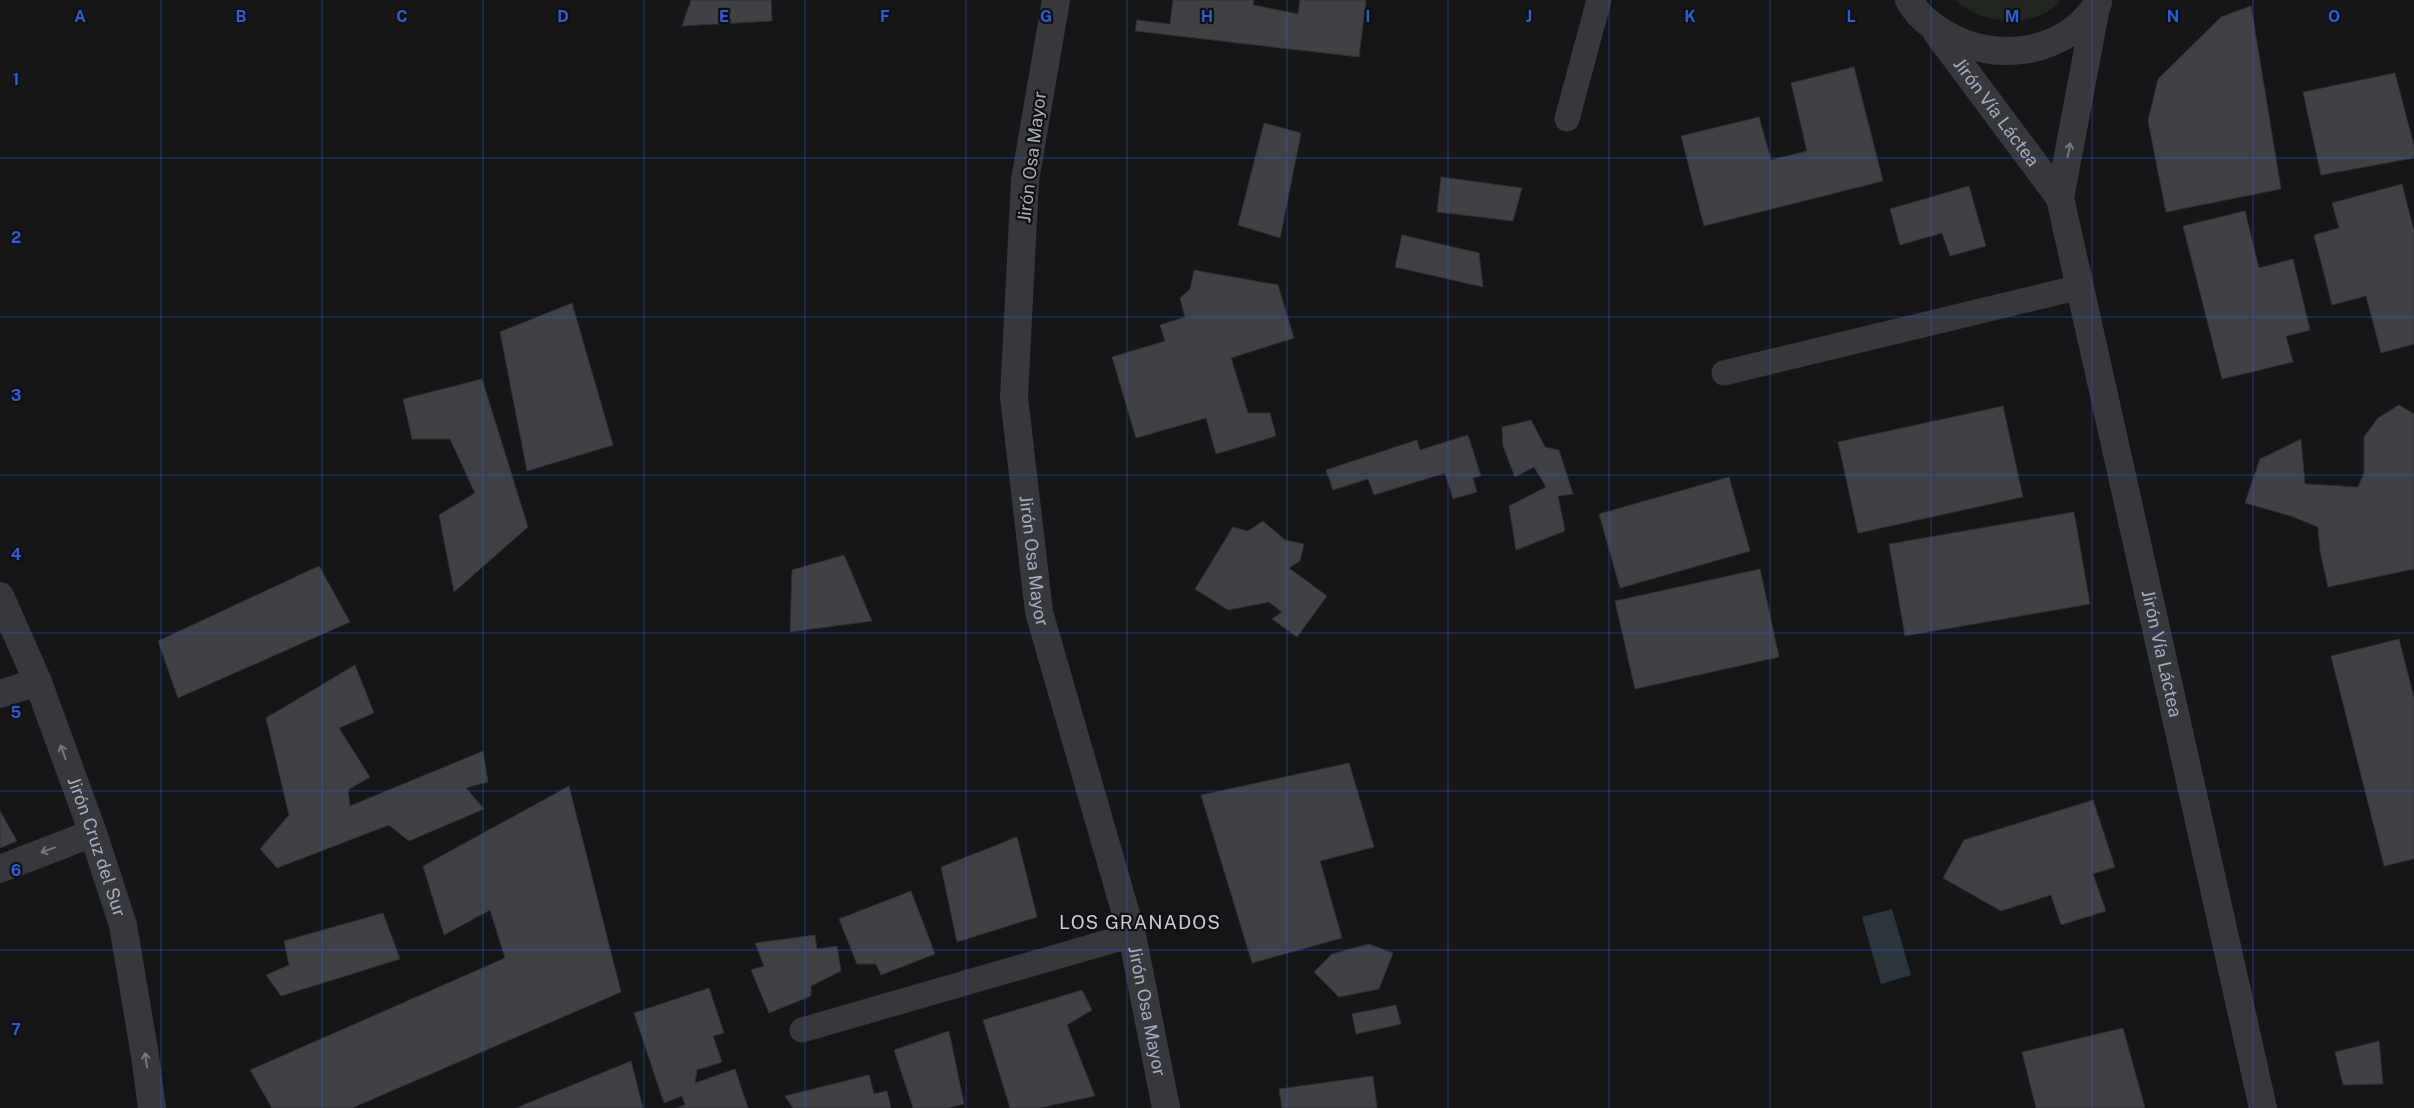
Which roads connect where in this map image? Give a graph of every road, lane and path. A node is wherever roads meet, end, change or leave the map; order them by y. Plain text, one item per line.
1 (1056, 0) edge
2 (1599, 0) edge
3 (1909, 0) edge
4 (2098, 4) edge
5 (1931, 26) junction
6 (1567, 119) dead end
7 (2060, 198) junction
8 (2080, 287) junction
9 (1724, 373) dead end
10 (0, 596) edge
11 (38, 682) junction
12 (0, 694) edge
13 (93, 833) junction
14 (0, 869) edge
15 (1132, 934) junction
16 (802, 1030) dead end
17 (152, 1108) edge
18 (1166, 1108) edge
19 (2263, 1108) edge

1 - 15 street, Jirón Osa Mayor
2 - 6 lane
3 - 5 street, Jirón Vía Láctea
4 - 5 street
7 -> 4 street, Jirón Vía Láctea
5 - 7 street, Jirón Vía Láctea
7 - 8 street, Jirón Vía Láctea
8 - 9 lane
8 - 19 street, Jirón Vía Láctea
10 - 11 street, Jirón Cruz del Sur
11 - 12 street
13 -> 11 street, Jirón Cruz del Sur
13 -> 14 street
17 -> 13 street, Jirón Cruz del Sur
15 - 16 lane
15 - 18 street, Jirón Osa Mayor

